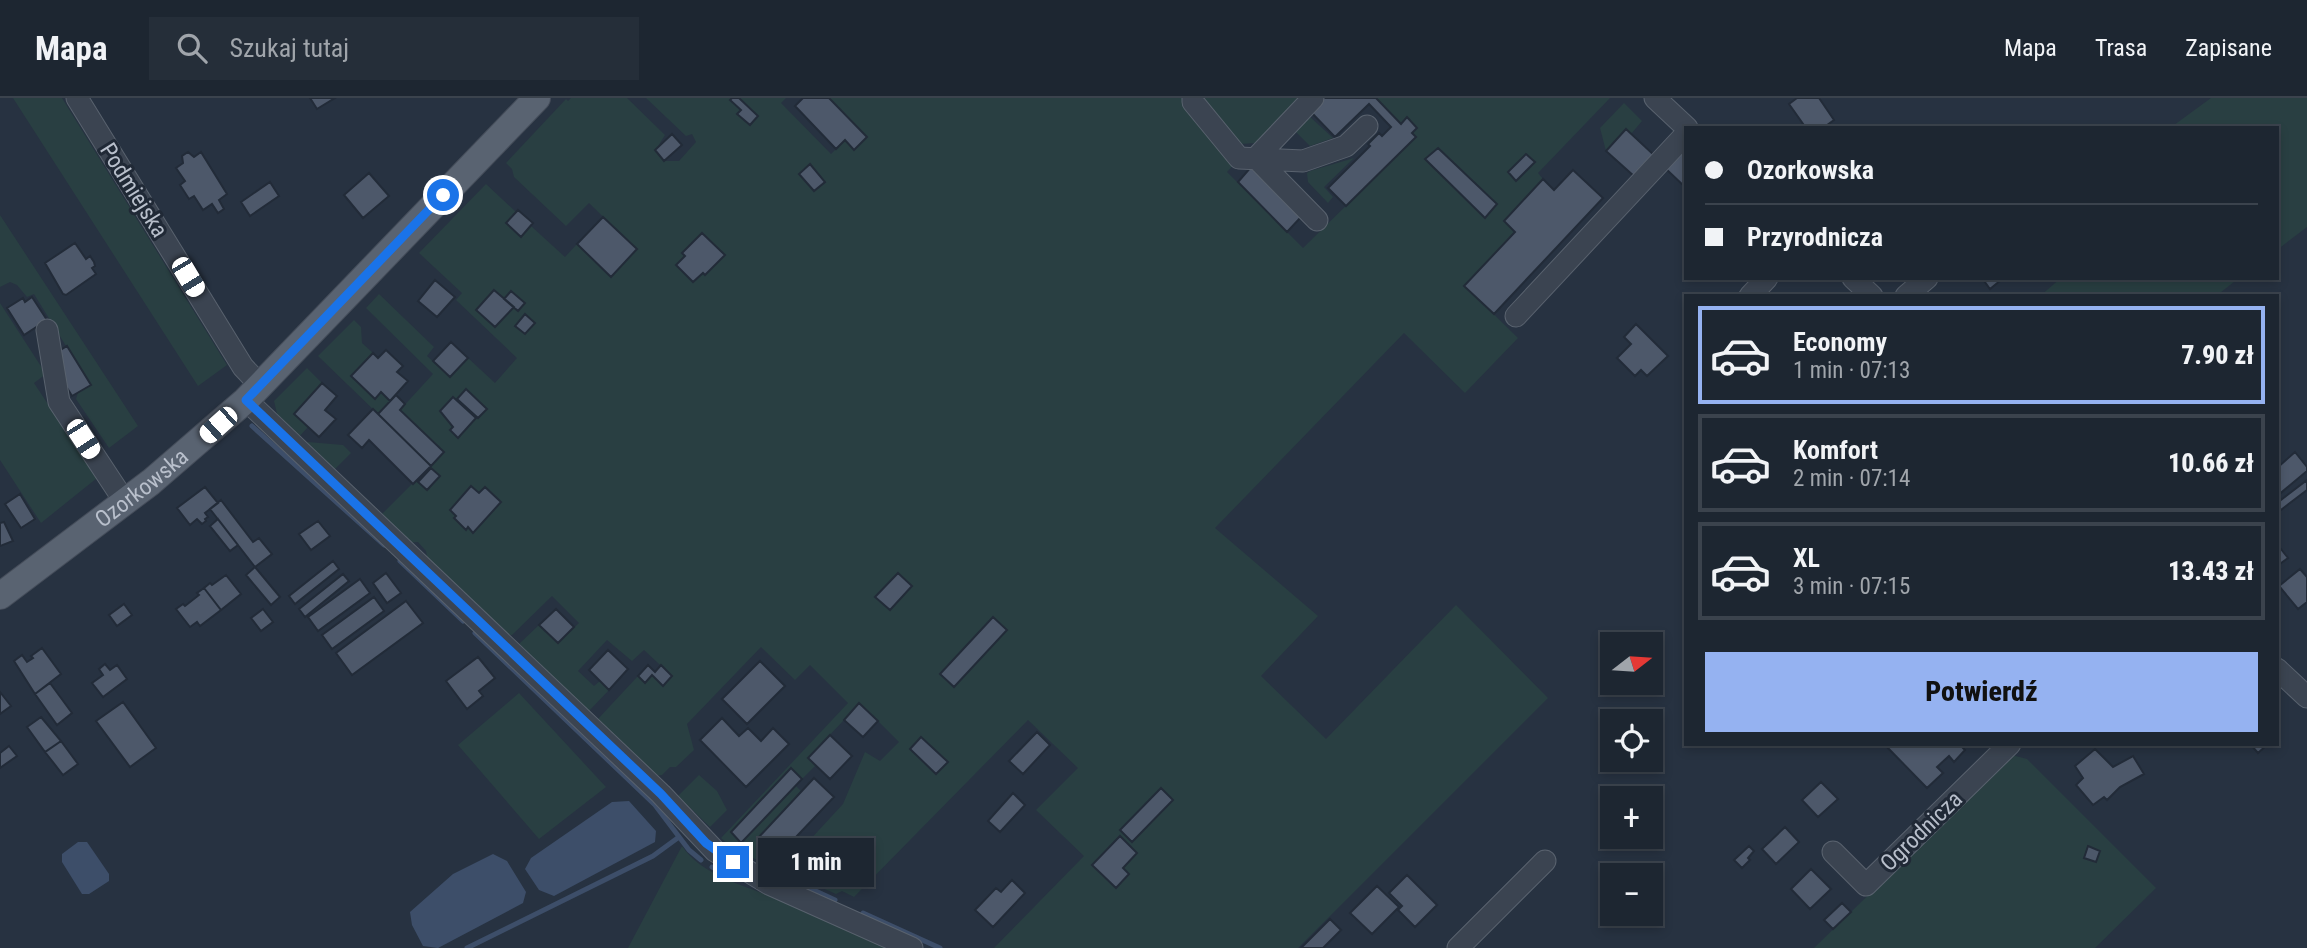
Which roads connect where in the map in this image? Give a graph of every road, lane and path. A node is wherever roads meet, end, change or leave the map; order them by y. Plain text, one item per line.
1 (537, 98) edge
2 (1193, 98) edge
3 (1313, 98) edge
4 (1655, 98) edge
5 (82, 100) edge
6 (1367, 126) dead end
7 (1685, 126) edge
8 (1684, 136) edge
9 (1256, 158) junction
10 (1317, 220) dead end
11 (1766, 280) edge
12 (1855, 280) edge
13 (1925, 280) edge
14 (1752, 294) edge
15 (1870, 294) edge
16 (1908, 294) edge
17 (1516, 316) dead end
18 (47, 330) dead end
19 (253, 393) junction
20 (125, 502) junction
21 (0, 596) edge
22 (2279, 671) edge
23 (2307, 697) edge
24 (2008, 746) edge
25 (1833, 852) dead end
26 (1545, 861) dead end
27 (912, 948) edge
28 (1458, 948) edge

1 - 19 main road, Ozorkowska
2 - 9 street
3 - 9 street
4 - 7 street
5 - 19 street, Podmiejska
6 - 9 street
8 - 17 street
9 - 10 street
11 - 14 street
12 - 15 street
13 - 16 street
18 - 20 street
19 - 20 main road, Ozorkowska
19 - 27 street, Podmiejska
20 - 21 main road, Ozorkowska
22 - 23 street
24 - 25 street, Ogrodnicza
26 - 28 street

